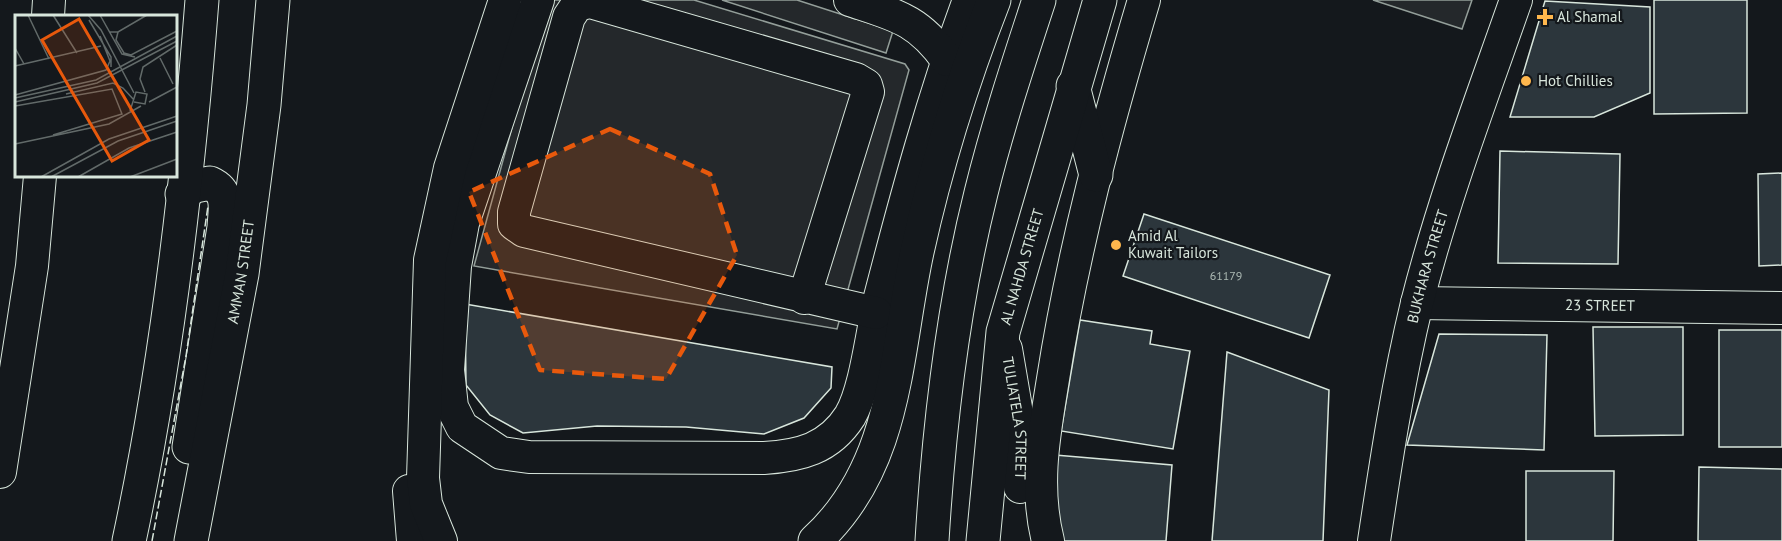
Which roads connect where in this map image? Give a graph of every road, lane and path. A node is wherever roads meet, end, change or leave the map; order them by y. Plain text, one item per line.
1 (49, 0) edge
2 (202, 0) edge
3 (273, 0) edge
4 (488, 0) edge
5 (505, 0) edge
6 (538, 0) edge
7 (850, 0) edge
8 (1038, 0) edge
9 (1100, 0) edge
10 (1144, 0) edge
11 (1516, 0) edge
12 (976, 3) edge
13 (48, 15) edge
14 (908, 20) junction
15 (947, 60) junction
16 (1073, 86) junction
17 (1096, 175) junction
18 (40, 177) edge
19 (183, 194) junction
20 (804, 298) junction
21 (1417, 303) junction
22 (1782, 308) edge
23 (876, 313) junction
24 (1003, 332) junction
25 (0, 472) edge
26 (194, 530) edge
27 (129, 541) edge
28 (413, 541) edge
29 (441, 541) edge
30 (815, 541) edge
31 (932, 541) edge
32 (983, 541) edge
33 (1026, 541) edge
34 (1048, 541) edge
35 (1374, 541) edge

1 - 13 street
2 - 19 main road
3 - 26 main road, AMMAN STREET
4 - 28 street
5 - 29 street
6 - 23 street
7 - 14 street
8 - 31 main road
9 - 16 main road, AL NAHDA STREET
10 - 17 street
11 - 21 street, BUKHARA STREET
12 - 14 street
12 - 15 street
12 - 30 main road
14 - 15 street
15 - 23 street
16 - 17 main road
16 - 24 main road, AL NAHDA STREET
17 - 34 street
18 - 25 street
19 - 26 main road
19 - 27 main road
20 - 20 street
20 - 23 street
21 - 22 street, 23 STREET
21 - 35 street, BUKHARA STREET
24 - 32 main road, AL NAHDA STREET
24 - 33 street, TULIATELA STREET

